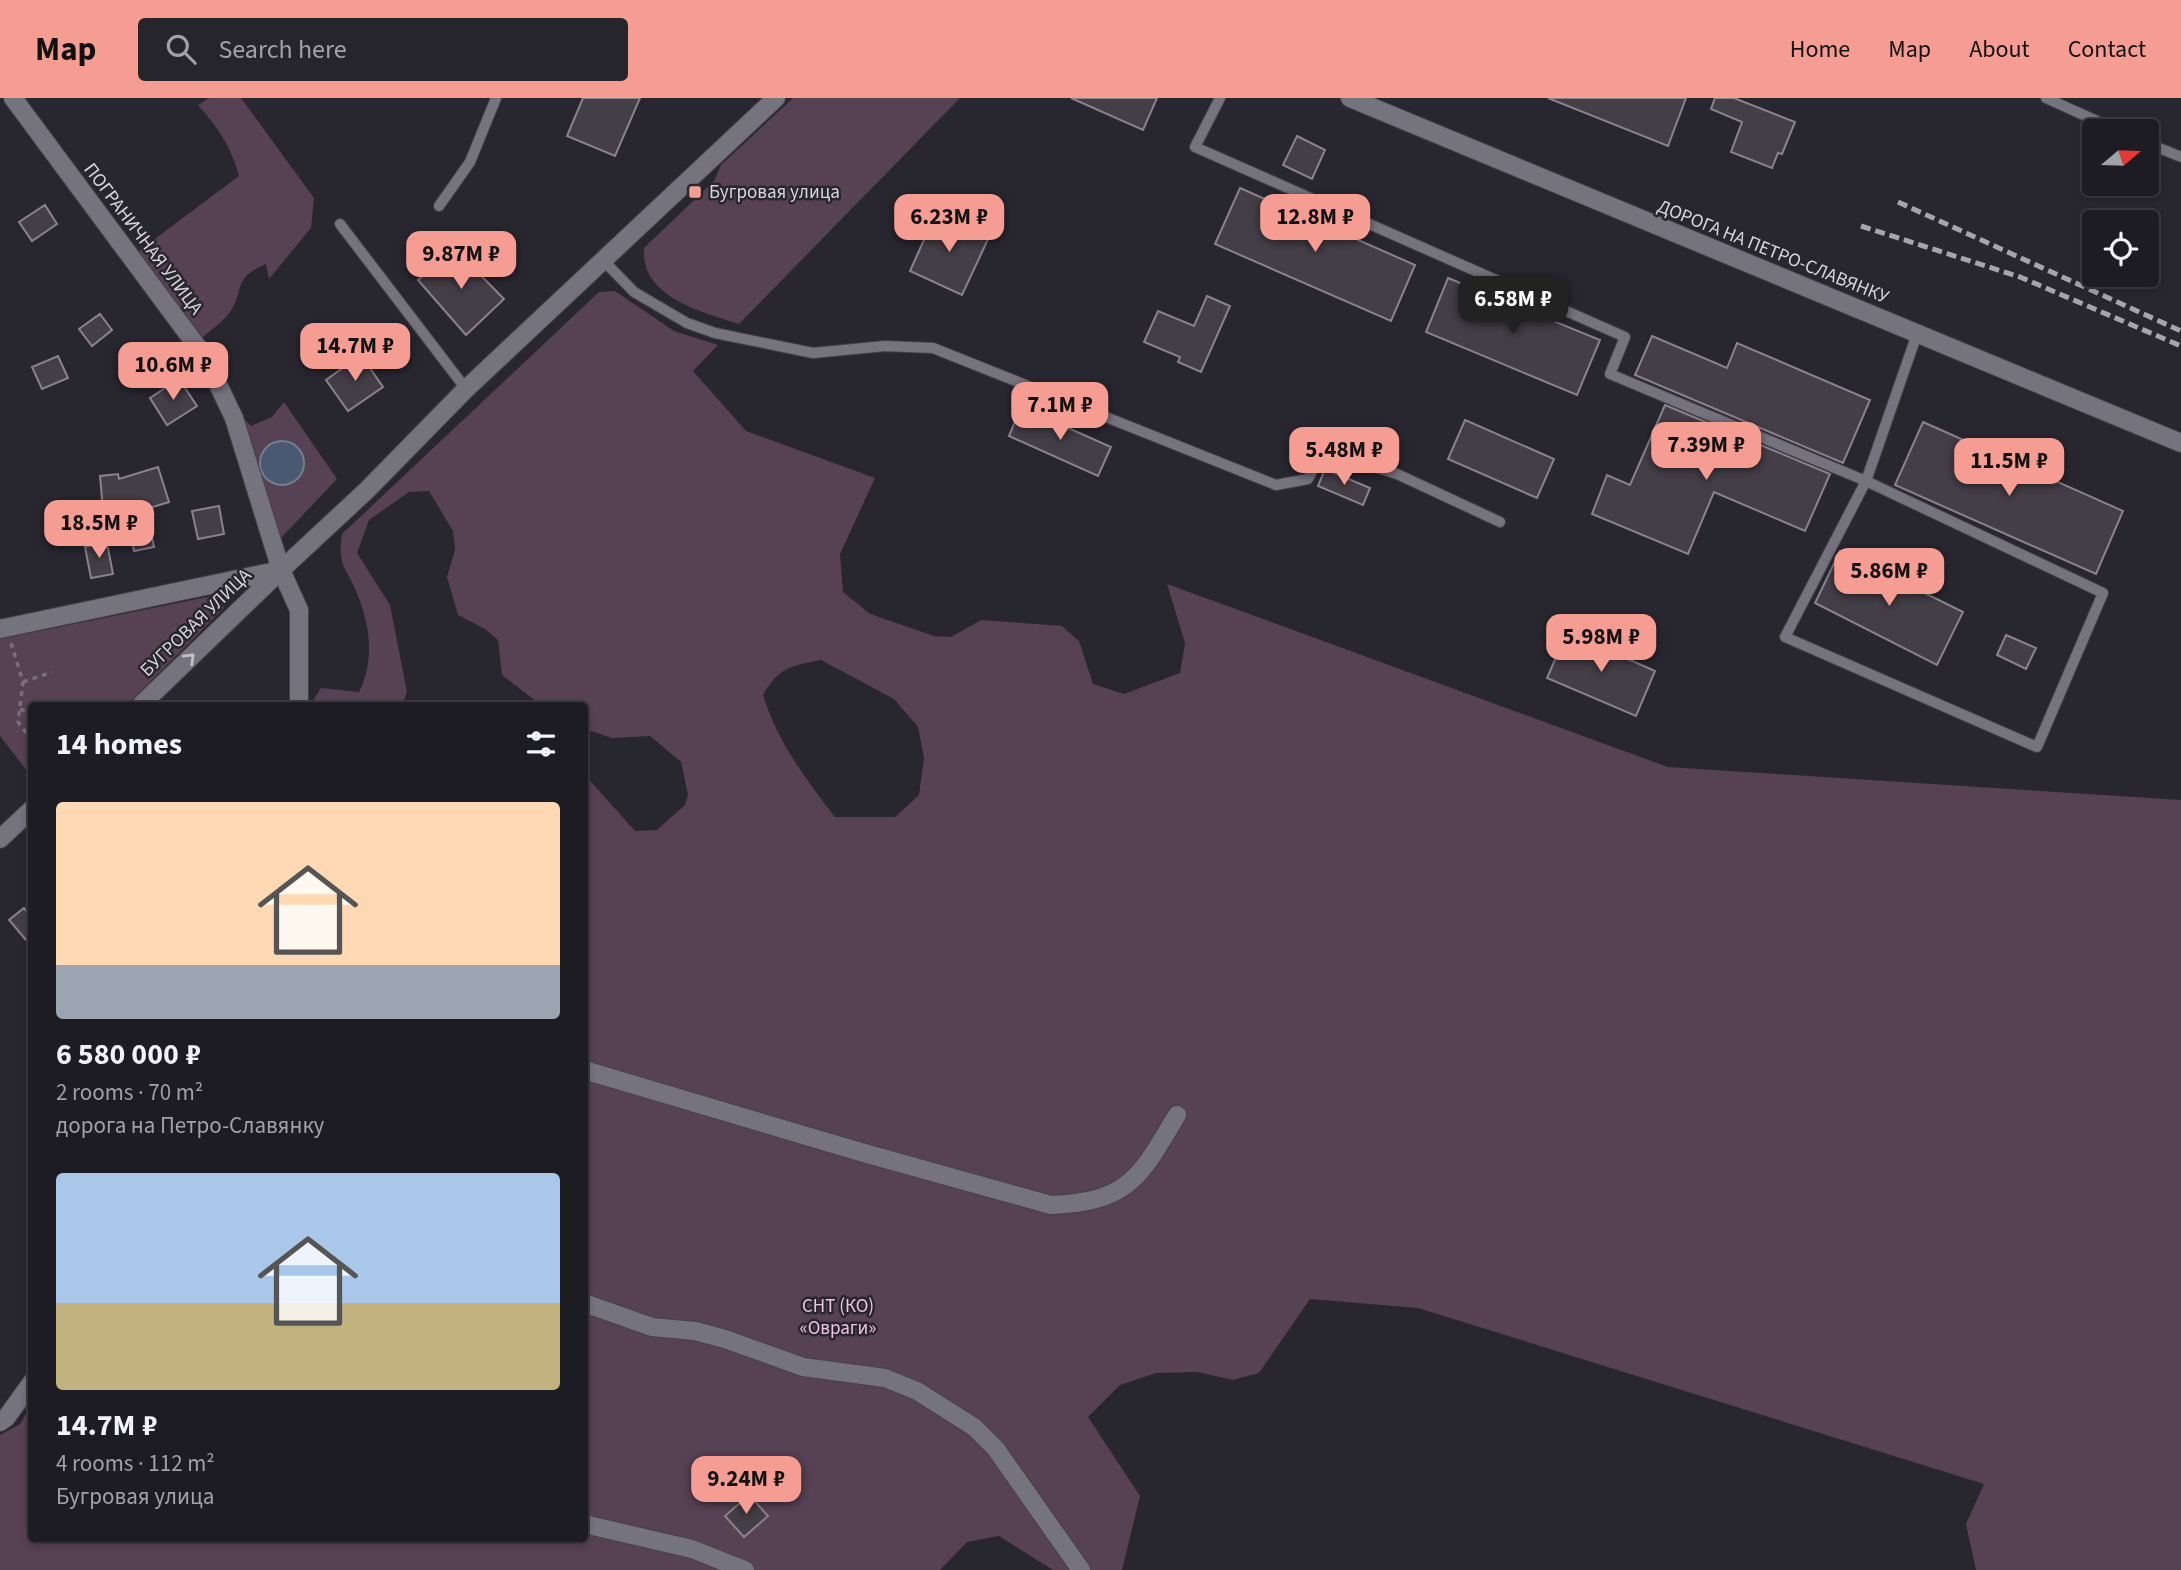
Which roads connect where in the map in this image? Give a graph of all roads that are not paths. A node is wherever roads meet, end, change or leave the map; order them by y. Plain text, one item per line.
1 (13, 98) edge
2 (496, 98) edge
3 (776, 98) edge
4 (1220, 98) edge
5 (1350, 98) edge
6 (2046, 98) edge
7 (2092, 119) edge
8 (2160, 148) edge
9 (2181, 157) edge
10 (439, 206) dead end
11 (340, 225) dead end
12 (603, 260) junction
13 (1917, 334) junction
14 (466, 389) junction
15 (2181, 443) edge
16 (1866, 481) junction
17 (1500, 522) dead end
18 (281, 570) junction
19 (3, 629) edge
20 (144, 702) edge
21 (299, 702) edge
22 (28, 813) edge
23 (0, 839) edge
24 (588, 1071) edge
25 (1177, 1115) dead end
26 (588, 1304) edge
27 (28, 1388) edge
28 (0, 1422) edge
29 (588, 1525) edge
30 (745, 1570) edge
31 (1081, 1570) edge

1 - 18 street, ПОГРАНИЧНАЯ УЛИЦА
2 - 10 lane
3 - 12 street
4 - 16 lane
5 - 13 street, ДОРОГА НА ПЕТРО-СЛАВЯНКУ
6 - 7 lane
8 - 9 lane
11 - 14 lane
12 - 14 street
12 - 17 lane
13 - 15 street, ДОРОГА НА ПЕТРО-СЛАВЯНКУ
13 - 16 lane
14 - 18 street, БУГРОВАЯ УЛИЦА
16 - 16 lane
18 - 19 street
20 -> 18 street, БУГРОВАЯ УЛИЦА
18 - 21 street, ПОГРАНИЧНАЯ УЛИЦА
22 - 23 street
24 - 25 street
26 - 31 street
27 - 28 street
29 - 30 street

